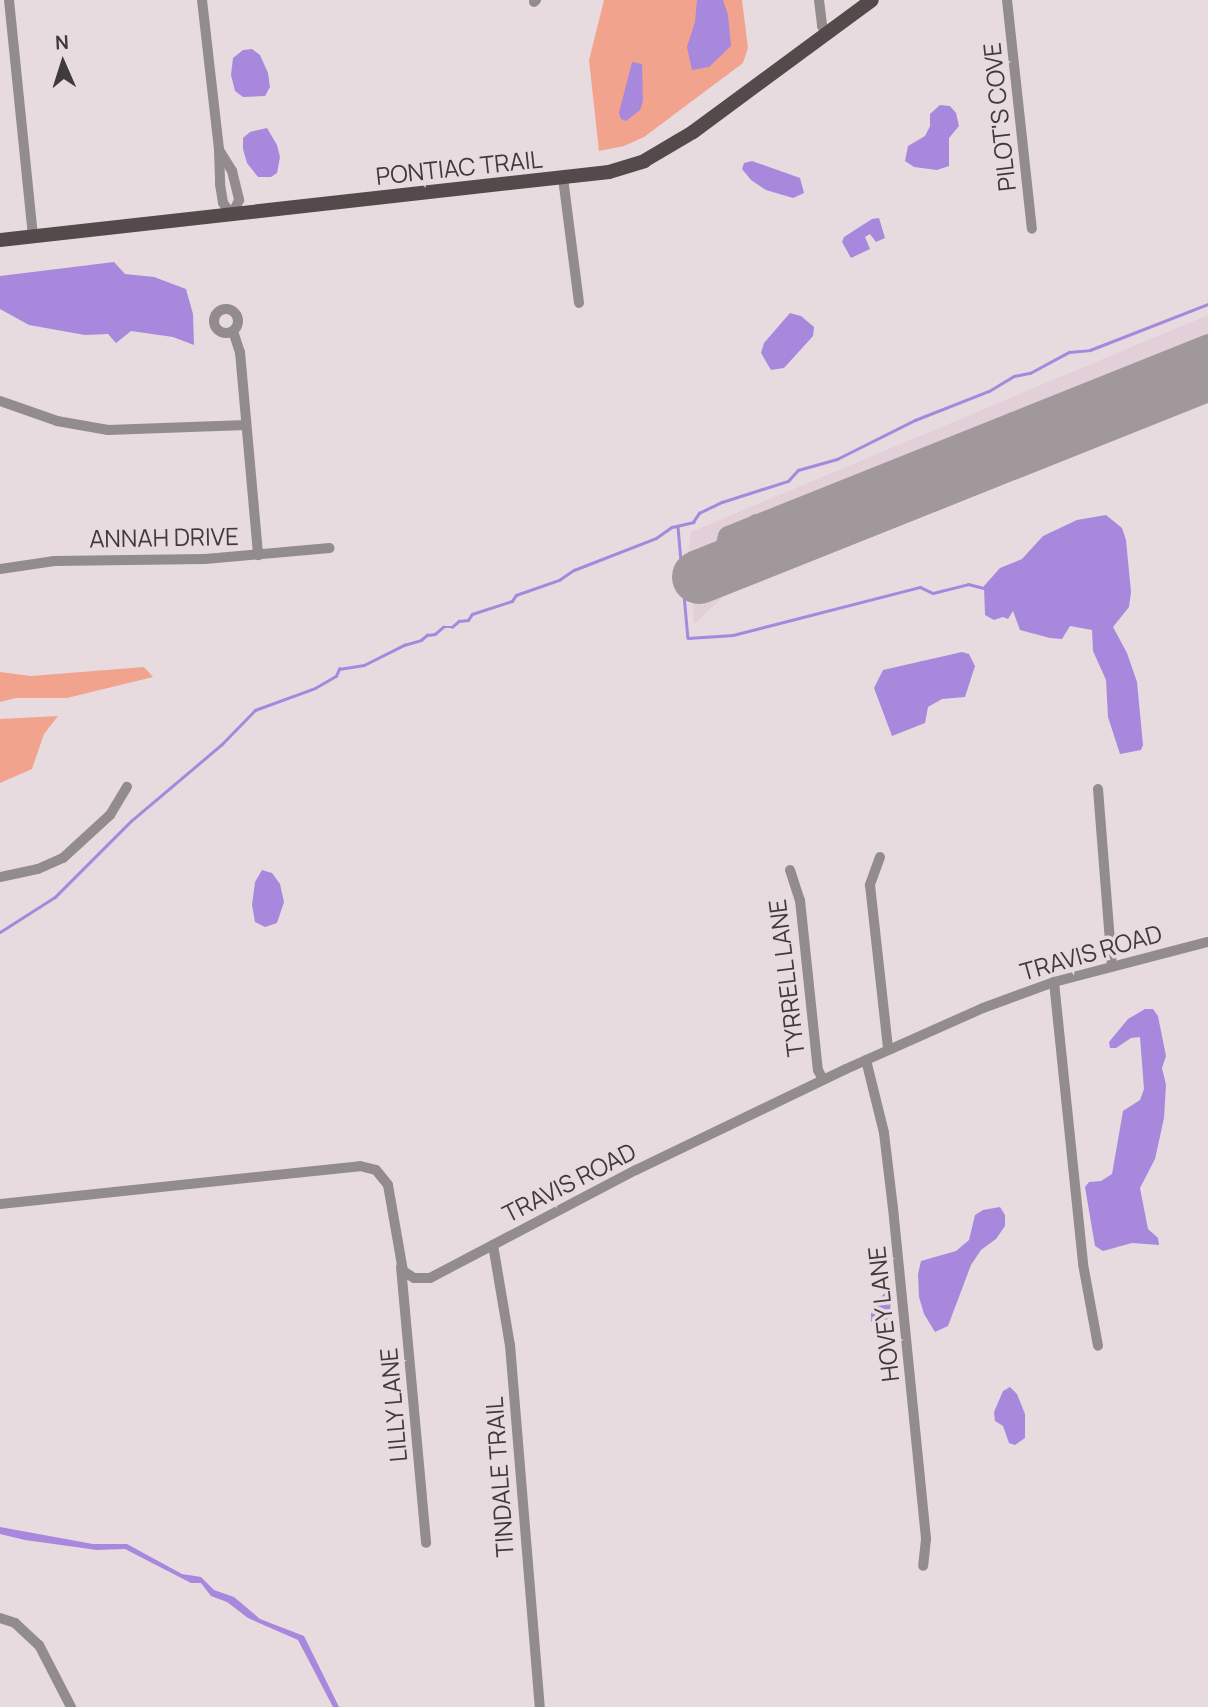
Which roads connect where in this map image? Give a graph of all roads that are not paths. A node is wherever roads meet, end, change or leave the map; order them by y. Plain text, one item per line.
1 (9, 0) edge
2 (202, 0) edge
3 (819, 0) edge
4 (872, 0) edge
5 (1007, 0) edge
6 (827, 33) junction
7 (563, 178) junction
8 (232, 215) junction
9 (1032, 229) dead end
10 (33, 237) junction
11 (0, 240) edge
12 (579, 303) dead end
13 (233, 331) dead end
14 (0, 401) edge
15 (247, 425) junction
16 (330, 548) dead end
17 (258, 555) junction
18 (0, 569) edge
19 (127, 787) dead end
20 (1098, 789) dead end
21 (880, 857) dead end
22 (790, 870) dead end
23 (0, 877) edge
24 (1208, 942) edge
25 (1112, 966) junction
26 (1054, 982) junction
27 (888, 1049) junction
28 (866, 1060) junction
29 (823, 1080) junction
30 (0, 1204) edge
31 (493, 1245) junction
32 (401, 1264) junction
33 (1098, 1346) dead end
34 (426, 1543) dead end
35 (923, 1566) dead end
36 (0, 1618) edge
37 (71, 1707) edge
38 (540, 1707) edge

1 - 10 street
2 - 8 street
3 - 6 street
4 - 6 main road, PONTIAC TRAIL
5 - 9 street, PILOT'S COVE
6 - 7 main road, PONTIAC TRAIL
7 - 8 main road, PONTIAC TRAIL
7 - 12 street
8 - 10 main road, PONTIAC TRAIL
10 - 11 main road, PONTIAC TRAIL
13 - 15 street
14 - 15 street
15 - 17 street
16 - 17 street, ANNAH DRIVE
17 - 18 street, ANNAH DRIVE
19 - 23 street
20 - 25 street
21 - 27 street
22 - 29 street, TYRRELL LANE
24 - 25 street, TRAVIS ROAD
25 - 26 street, TRAVIS ROAD
26 - 27 street, TRAVIS ROAD
26 - 33 street
27 - 28 street, TRAVIS ROAD
28 - 29 street, TRAVIS ROAD
28 - 35 street, HOVEY LANE
29 - 31 street, TRAVIS ROAD
30 - 32 street
31 - 32 street, TRAVIS ROAD
31 - 38 street, TINDALE TRAIL
32 - 34 street, LILLY LANE
36 - 37 street

